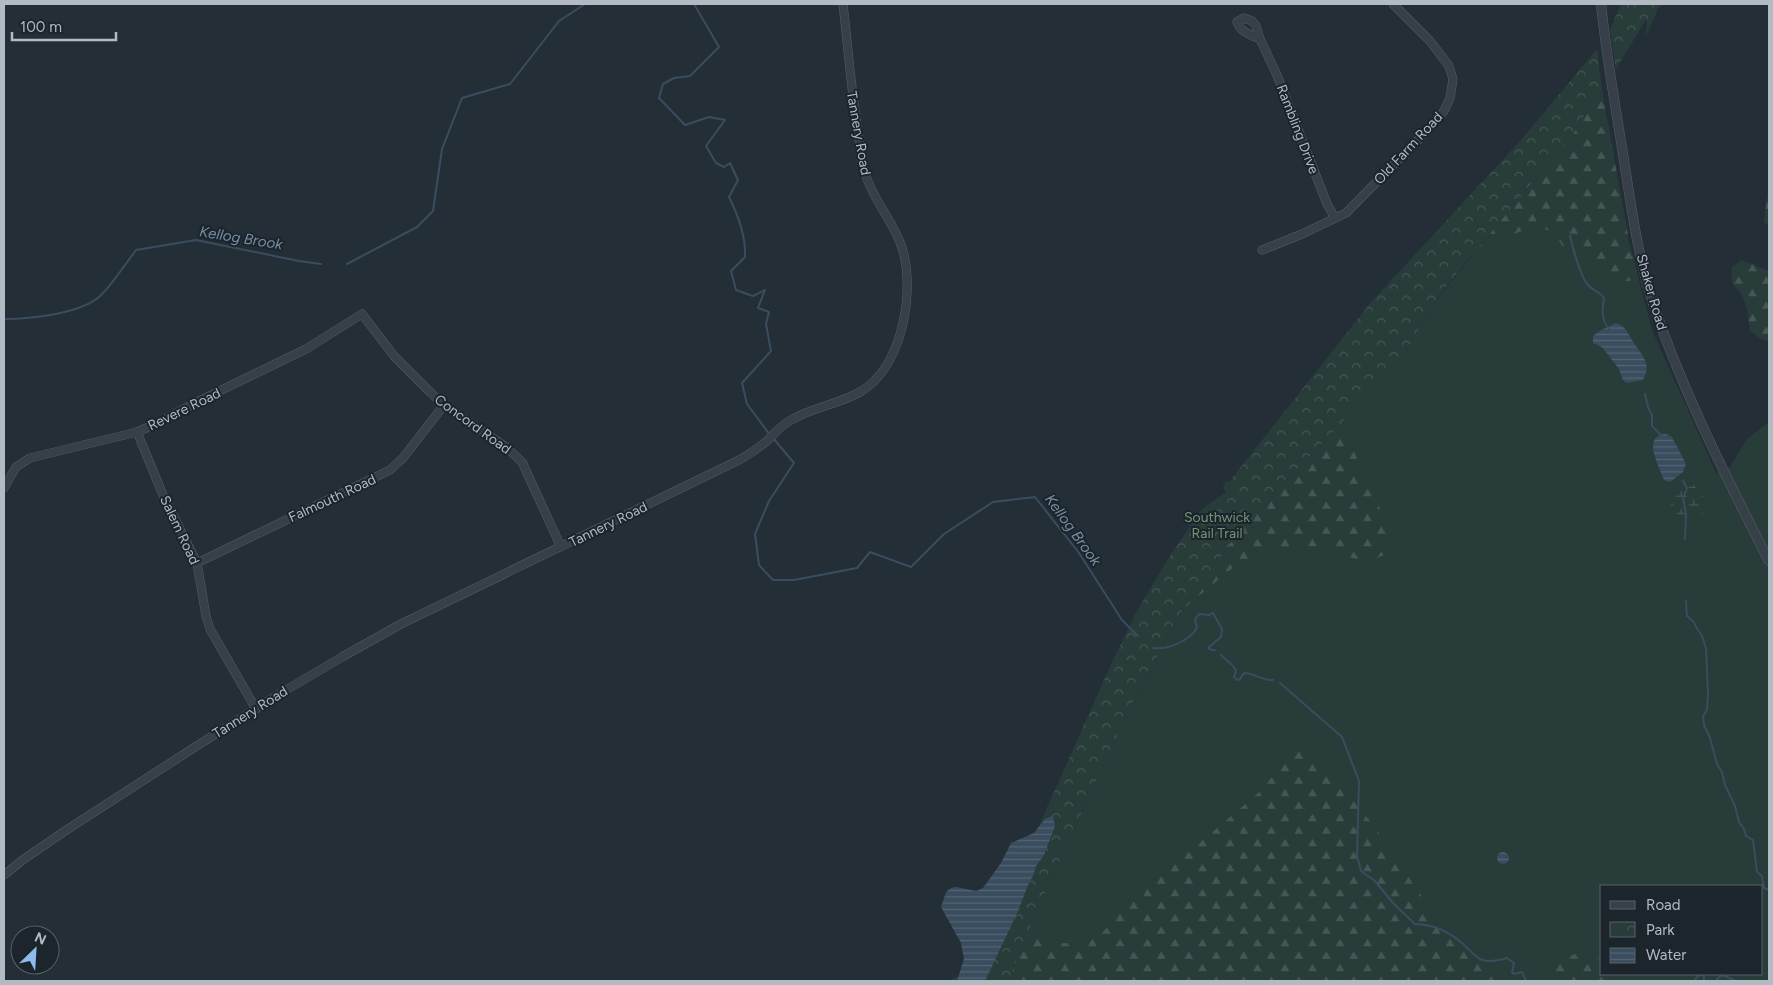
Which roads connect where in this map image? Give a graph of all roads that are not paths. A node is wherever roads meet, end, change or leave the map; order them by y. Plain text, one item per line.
1 (843, 4) edge
2 (1602, 4) edge
3 (1398, 5) edge
4 (1260, 39) dead end
5 (1335, 218) junction
6 (1262, 250) dead end
7 (363, 316) joint
8 (444, 405) junction
9 (137, 432) junction
10 (4, 488) edge
11 (561, 547) junction
12 (1769, 561) edge
13 (197, 562) junction
14 (256, 709) junction
15 (4, 875) edge

1 - 11 street, Tannery Road
2 - 12 street, Shaker Road
3 - 5 street, Old Farm Road
4 - 5 street, Rambling Drive
5 - 6 street, Old Farm Road
7 - 8 street, Concord Road
7 - 9 street, Revere Road
8 - 11 street, Concord Road
8 - 13 street, Falmouth Road
9 - 10 street, Revere Road
9 - 13 street, Salem Road
11 - 14 street, Tannery Road
13 - 14 street, Salem Road
14 - 15 street, Tannery Road

